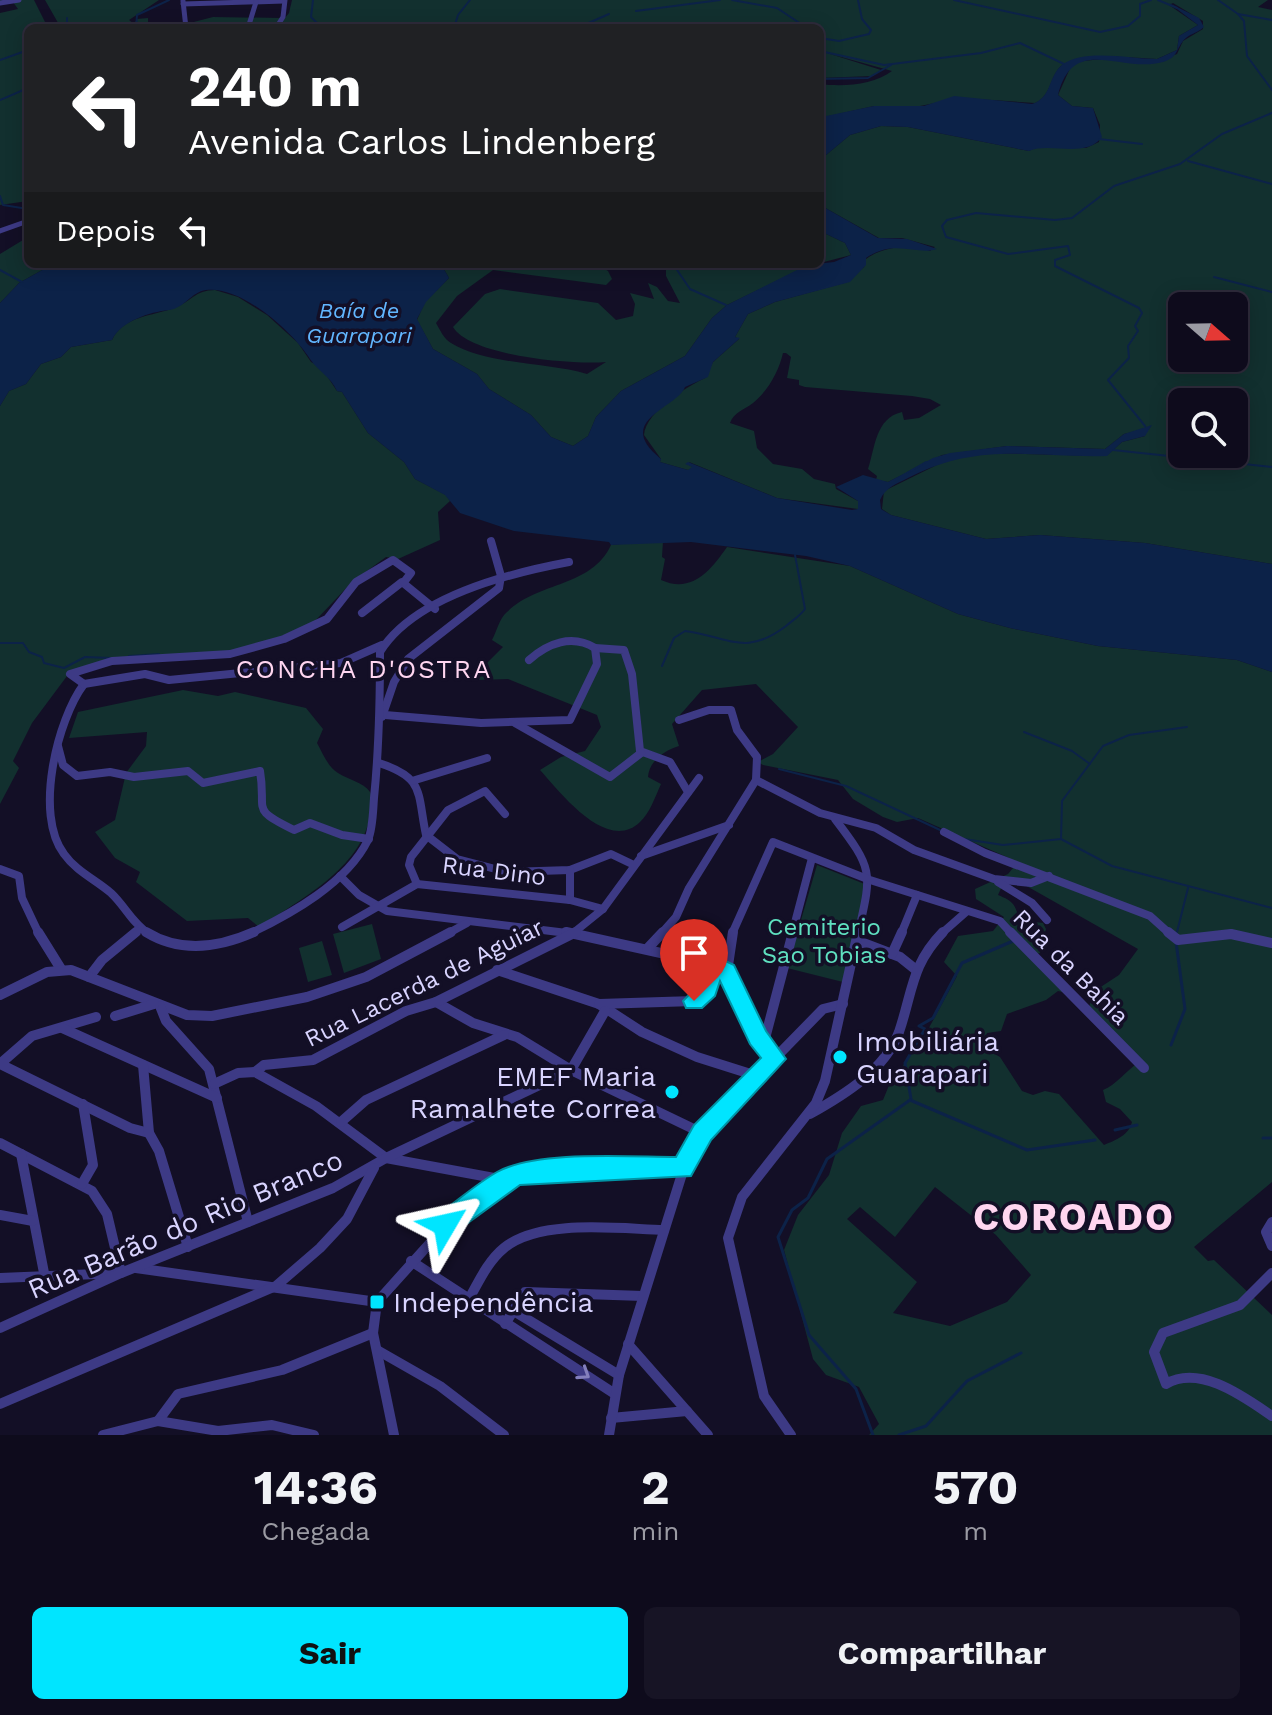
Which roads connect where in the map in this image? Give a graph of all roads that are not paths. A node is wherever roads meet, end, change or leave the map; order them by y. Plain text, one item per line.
1 (19, 0) edge
2 (284, 1) edge
3 (183, 2) edge
4 (256, 2) junction
5 (0, 3) edge
6 (186, 24) edge
7 (249, 24) edge
8 (279, 24) edge
9 (24, 222) edge
10 (0, 231) edge
11 (491, 541) dead end
12 (569, 562) dead end
13 (501, 576) junction
14 (404, 582) junction
15 (435, 609) junction
16 (362, 613) dead end
17 (382, 645) junction
18 (595, 648) junction
19 (529, 660) dead end
20 (84, 684) junction
21 (383, 716) junction
22 (679, 720) dead end
23 (511, 721) junction
24 (58, 745) junction
25 (641, 753) junction
26 (487, 758) dead end
27 (379, 763) junction
28 (699, 778) dead end
29 (756, 780) junction
30 (412, 781) junction
31 (688, 792) junction
32 (505, 814) dead end
33 (835, 819) junction
34 (732, 824) junction
35 (944, 832) dead end
36 (428, 837) junction
37 (369, 839) junction
38 (640, 856) junction
39 (812, 858) junction
40 (634, 865) junction
41 (0, 869) edge
42 (570, 870) junction
43 (340, 876) junction
44 (1049, 876) junction
45 (994, 879) junction
46 (870, 880) junction
47 (417, 884) junction
48 (917, 895) junction
49 (570, 900) junction
50 (377, 907) junction
51 (603, 909) junction
52 (966, 912) junction
53 (1047, 920) dead end
54 (467, 923) junction
55 (342, 927) dead end
56 (140, 928) junction
57 (575, 932) junction
58 (858, 941) junction
59 (1272, 943) edge
60 (647, 949) junction
61 (892, 954) junction
62 (715, 965) junction
63 (61, 969) junction
64 (915, 969) junction
65 (497, 970) junction
66 (727, 972) junction
67 (89, 977) junction
68 (0, 995) edge
69 (436, 1002) junction
70 (843, 1004) junction
71 (158, 1005) junction
72 (602, 1008) junction
73 (115, 1016) dead end
74 (96, 1017) dead end
75 (62, 1028) junction
76 (504, 1035) junction
77 (763, 1046) junction
78 (775, 1059) junction
79 (0, 1064) edge
80 (143, 1065) junction
81 (1144, 1068) dead end
82 (571, 1070) junction
83 (255, 1072) junction
84 (757, 1076) junction
85 (214, 1084) junction
86 (217, 1098) junction
87 (83, 1104) junction
88 (806, 1116) junction
89 (341, 1122) junction
90 (149, 1133) junction
91 (702, 1133) junction
92 (0, 1143) edge
93 (21, 1154) junction
94 (386, 1158) junction
95 (374, 1168) junction
96 (683, 1168) junction
97 (505, 1180) junction
98 (82, 1184) junction
99 (0, 1215) edge
100 (33, 1221) junction
101 (248, 1222) junction
102 (1272, 1222) edge
103 (664, 1230) junction
104 (1272, 1246) edge
105 (188, 1247) junction
106 (411, 1261) junction
107 (126, 1270) junction
108 (1272, 1273) edge
109 (0, 1278) edge
110 (45, 1278) junction
111 (276, 1286) junction
112 (643, 1296) junction
113 (469, 1299) junction
114 (377, 1302) junction
115 (512, 1310) junction
116 (505, 1324) junction
117 (0, 1328) edge
118 (373, 1333) junction
119 (564, 1342) junction
120 (628, 1344) junction
121 (377, 1350) junction
122 (556, 1356) junction
123 (619, 1375) junction
124 (615, 1394) junction
125 (0, 1404) edge
126 (687, 1411) junction
127 (1272, 1416) edge
128 (611, 1418) junction
129 (158, 1421) junction
130 (103, 1435) edge
131 (314, 1435) edge
132 (394, 1435) edge
133 (504, 1435) edge
134 (609, 1435) edge
135 (708, 1435) edge
136 (791, 1435) edge

1 - 5 street
2 - 4 street
2 - 8 street
3 - 4 street
3 - 6 street
4 - 7 street
9 - 10 street
11 - 13 street
12 - 13 street
13 - 15 street
13 - 21 street
14 - 15 street
14 - 16 street
14 - 20 street
15 - 17 street
17 - 20 street
17 - 21 street
18 - 19 street
18 - 23 street
18 - 25 street
20 - 24 street
21 - 23 street
21 - 27 street
22 - 29 street
23 - 25 street
24 - 37 street
24 - 56 street
25 - 31 street
26 - 30 street
27 - 30 street
27 - 37 street
28 - 31 street, Rua Lacerda de Aguiar
29 - 33 street
29 - 34 street
30 - 36 street
31 - 38 street, Rua Lacerda de Aguiar
32 - 36 street
33 - 45 street
33 - 46 street
34 - 38 street
34 - 60 street
35 - 44 street
36 - 42 street
36 - 47 street
37 - 43 street
38 - 40 street, Rua Lacerda de Aguiar
39 - 46 street, Rua da Bahia
39 - 66 street, Rua da Bahia
39 - 77 street
40 - 42 street
40 - 51 street, Rua Lacerda de Aguiar
41 - 63 street
42 - 49 street
43 - 50 street
43 - 56 street
44 - 45 street
44 - 59 street
45 - 53 street
46 - 48 street, Rua da Bahia
46 - 58 street
47 - 49 street, Rua Dino
47 - 50 street, Rua Dino
48 - 52 street, Rua da Bahia
48 - 61 street
49 - 51 street, Rua Dino
50 - 54 street
50 - 55 street, Rua Dino
51 - 57 street, Rua Lacerda de Aguiar
52 - 64 street
52 - 81 street, Rua da Bahia
54 - 57 street
54 - 71 street
56 - 67 street
57 - 60 street
57 - 65 street, Rua Lacerda de Aguiar
58 - 61 street
58 - 70 street
60 - 62 street
61 - 64 street
62 - 66 street
62 - 72 street
63 - 67 street
63 - 68 street
64 - 88 street
65 - 69 street, Rua Lacerda de Aguiar
65 - 72 street
66 - 77 street
67 - 71 street
69 - 76 street
69 - 83 street, Rua Lacerda de Aguiar
70 - 78 street
70 - 88 street
71 - 73 street
71 - 85 street
72 - 82 street
72 - 84 street
74 - 75 street
75 - 79 street
75 - 80 street
76 - 82 street
76 - 89 street
77 - 78 street
78 - 84 street
79 - 87 street
80 - 86 street
80 - 90 street
82 - 91 street
82 - 94 street, Rua Barão do Rio Branco
83 - 85 street, Rua Lacerda de Aguiar
83 - 89 street
84 - 91 street
85 - 86 street
86 - 101 street
87 - 90 street
87 - 98 street
88 - 136 street
89 - 94 street
90 - 105 street
91 - 96 street
92 - 93 street
93 - 98 street
93 - 100 street
94 - 95 street, Rua Barão do Rio Branco
94 - 97 street
95 - 101 street, Rua Barão do Rio Branco
95 - 111 street
96 - 97 street
96 - 103 street
97 - 106 street
98 - 107 street
99 - 100 street
100 - 110 street
101 - 105 street, Rua Barão do Rio Branco
102 - 104 street
103 - 112 street
103 - 113 street
105 - 107 street, Rua Barão do Rio Branco
106 - 113 street
106 - 114 street
107 - 110 street
107 - 111 street
107 - 117 street, Rua Barão do Rio Branco
108 - 127 street
109 - 110 street
111 - 114 street
111 - 125 street
112 - 115 street
112 - 120 street
113 - 116 street
114 - 118 street
115 - 116 street
115 - 119 street
116 - 122 street
118 - 121 street
118 - 129 street
119 - 122 street
119 - 123 street
120 - 123 street
120 - 126 street
121 - 132 street
121 - 133 street
122 -> 124 street
123 - 124 street
124 - 128 street
126 - 128 street
126 - 135 street
128 - 134 street
129 - 130 street
129 - 131 street

